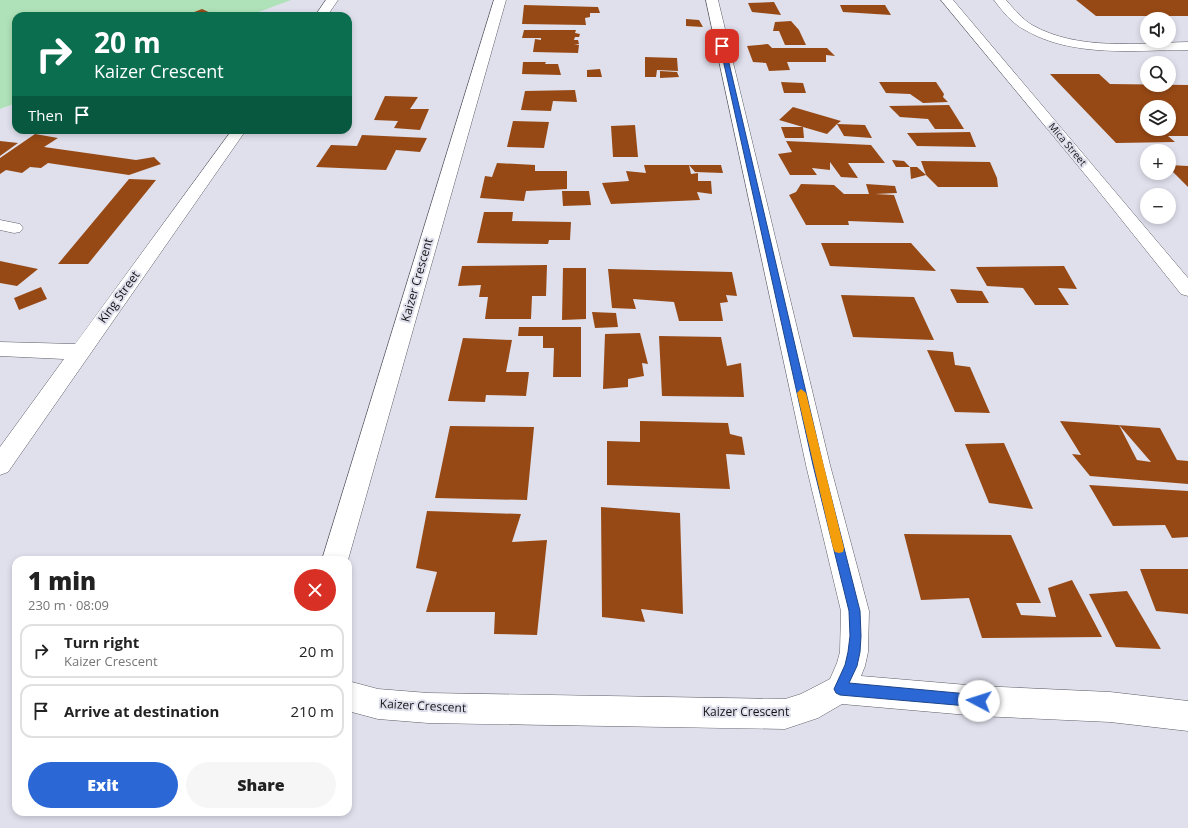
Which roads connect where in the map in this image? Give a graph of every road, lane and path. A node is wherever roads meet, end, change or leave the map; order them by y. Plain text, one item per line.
1 (332, 0) edge
2 (500, 0) edge
3 (712, 0) edge
4 (947, 0) edge
5 (1000, 0) edge
6 (324, 12) edge
7 (1188, 46) edge
8 (236, 134) edge
9 (1188, 290) edge
10 (0, 349) edge
11 (80, 352) junction
12 (0, 465) edge
13 (336, 556) edge
14 (840, 689) junction
15 (352, 698) edge
16 (1188, 716) edge

1 - 6 street
2 - 13 street, Kaizer Crescent
3 - 14 street
4 - 9 street, Mica Street
5 - 7 street
8 - 11 street, King Street
10 - 11 street
11 - 12 street, King Street
14 - 15 street, Kaizer Crescent
14 - 16 street

